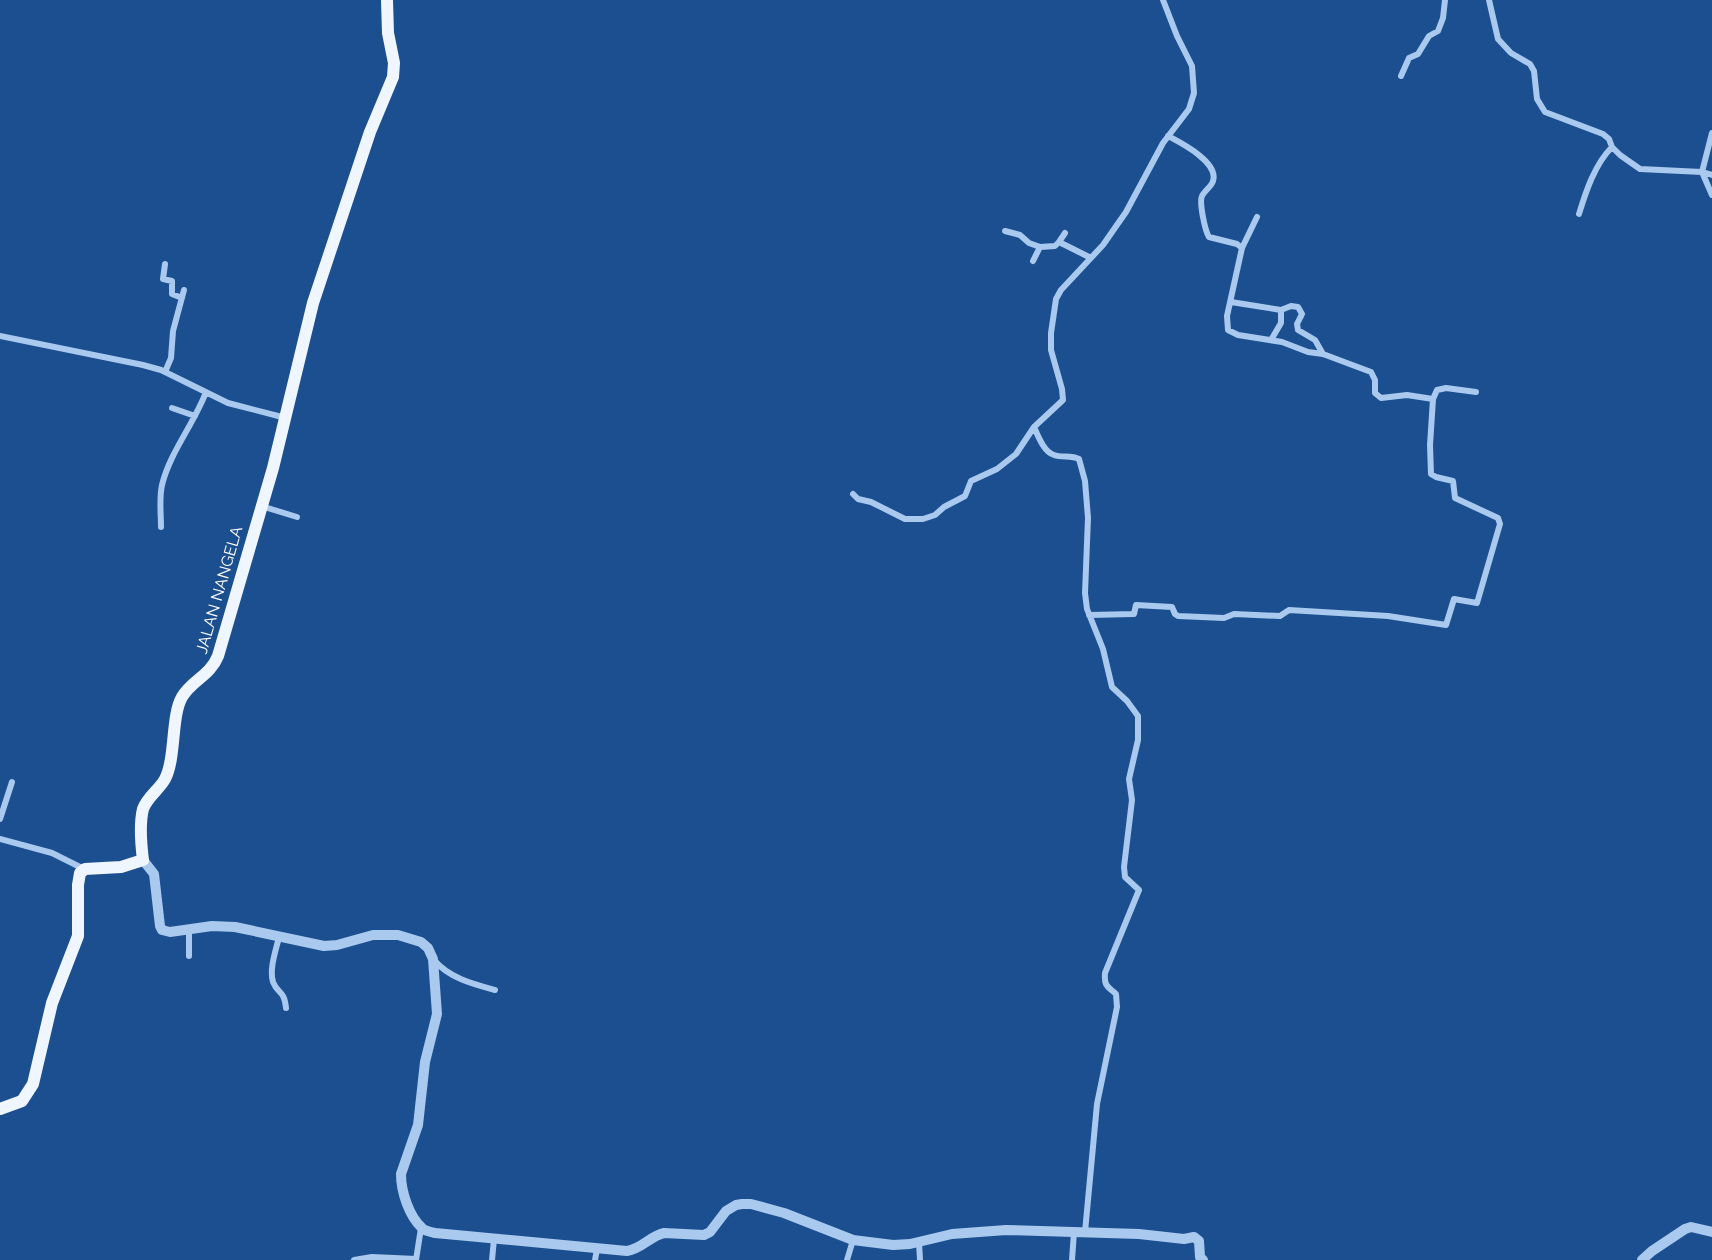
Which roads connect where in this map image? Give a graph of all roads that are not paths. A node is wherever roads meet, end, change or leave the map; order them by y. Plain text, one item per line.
1 (387, 0) edge
2 (1163, 0) edge
3 (1445, 0) edge
4 (1489, 0) edge
5 (1401, 76) dead end
6 (1712, 133) edge
7 (1168, 136) junction
8 (1612, 147) junction
9 (1702, 172) junction
10 (1712, 175) edge
11 (1712, 195) edge
12 (1579, 214) dead end
13 (1257, 217) dead end
14 (1005, 231) dead end
15 (1065, 233) dead end
16 (1059, 242) junction
17 (1040, 247) junction
18 (1242, 248) junction
19 (1091, 258) junction
20 (1034, 261) dead end
21 (165, 264) dead end
22 (184, 290) dead end
23 (182, 298) junction
24 (1230, 302) junction
25 (1281, 310) junction
26 (0, 336) edge
27 (1270, 340) junction
28 (1323, 354) junction
29 (165, 372) junction
30 (206, 392) junction
31 (1476, 392) dead end
32 (1433, 399) junction
33 (172, 408) dead end
34 (195, 416) junction
35 (286, 418) junction
36 (1034, 427) junction
37 (853, 494) dead end
38 (261, 506) junction
39 (297, 517) dead end
40 (161, 527) dead end
41 (1089, 615) junction
42 (12, 782) dead end
43 (0, 819) edge
44 (0, 839) edge
45 (143, 860) junction
46 (85, 869) junction
47 (189, 930) junction
48 (279, 937) junction
49 (189, 956) dead end
50 (433, 959) junction
51 (495, 990) dead end
52 (286, 1008) dead end
53 (0, 1109) edge
54 (421, 1228) junction
55 (1080, 1232) junction
56 (1712, 1232) edge
57 (494, 1239) junction
58 (854, 1240) junction
59 (919, 1242) junction
60 (596, 1254) edge
61 (416, 1259) edge
62 (354, 1260) edge
63 (492, 1260) edge
64 (847, 1260) edge
65 (920, 1260) edge
66 (1072, 1260) edge
67 (1203, 1260) edge
68 (1642, 1260) edge

1 - 35 main road, JALAN NANGELA
2 - 7 street
3 - 5 street
4 - 8 street
6 - 9 street
7 - 18 street
7 - 19 street
8 - 9 street
8 - 12 street
9 - 10 street
9 - 11 street
13 - 18 street
14 - 17 street
15 - 16 street
16 - 17 street
16 - 19 street
17 - 20 street
18 - 24 street
19 - 36 street
21 - 23 street
22 - 23 street
23 - 29 street
24 - 25 street
24 - 27 street
25 - 27 street
25 - 28 street
26 - 29 street
27 - 28 street
28 - 32 street
29 - 30 street
30 - 34 street
30 - 35 street
31 - 32 street
32 - 41 street
33 - 34 street
34 - 40 street
35 - 38 main road, JALAN NANGELA
36 - 37 street
36 - 41 street
38 - 39 street
38 - 45 main road, JALAN NANGELA
41 - 55 street
42 - 43 street
44 - 46 street
45 - 46 main road
45 - 47 street
46 - 53 main road
47 - 48 street
47 - 49 street
48 - 50 street
48 - 52 street
50 - 51 street
50 - 54 street
54 - 57 street
54 - 61 street
55 - 59 street
55 - 66 street
55 - 67 street
56 - 68 street
57 - 60 street
57 - 63 street
58 - 59 street
58 - 60 street
58 - 64 street
59 - 65 street
61 - 62 street

